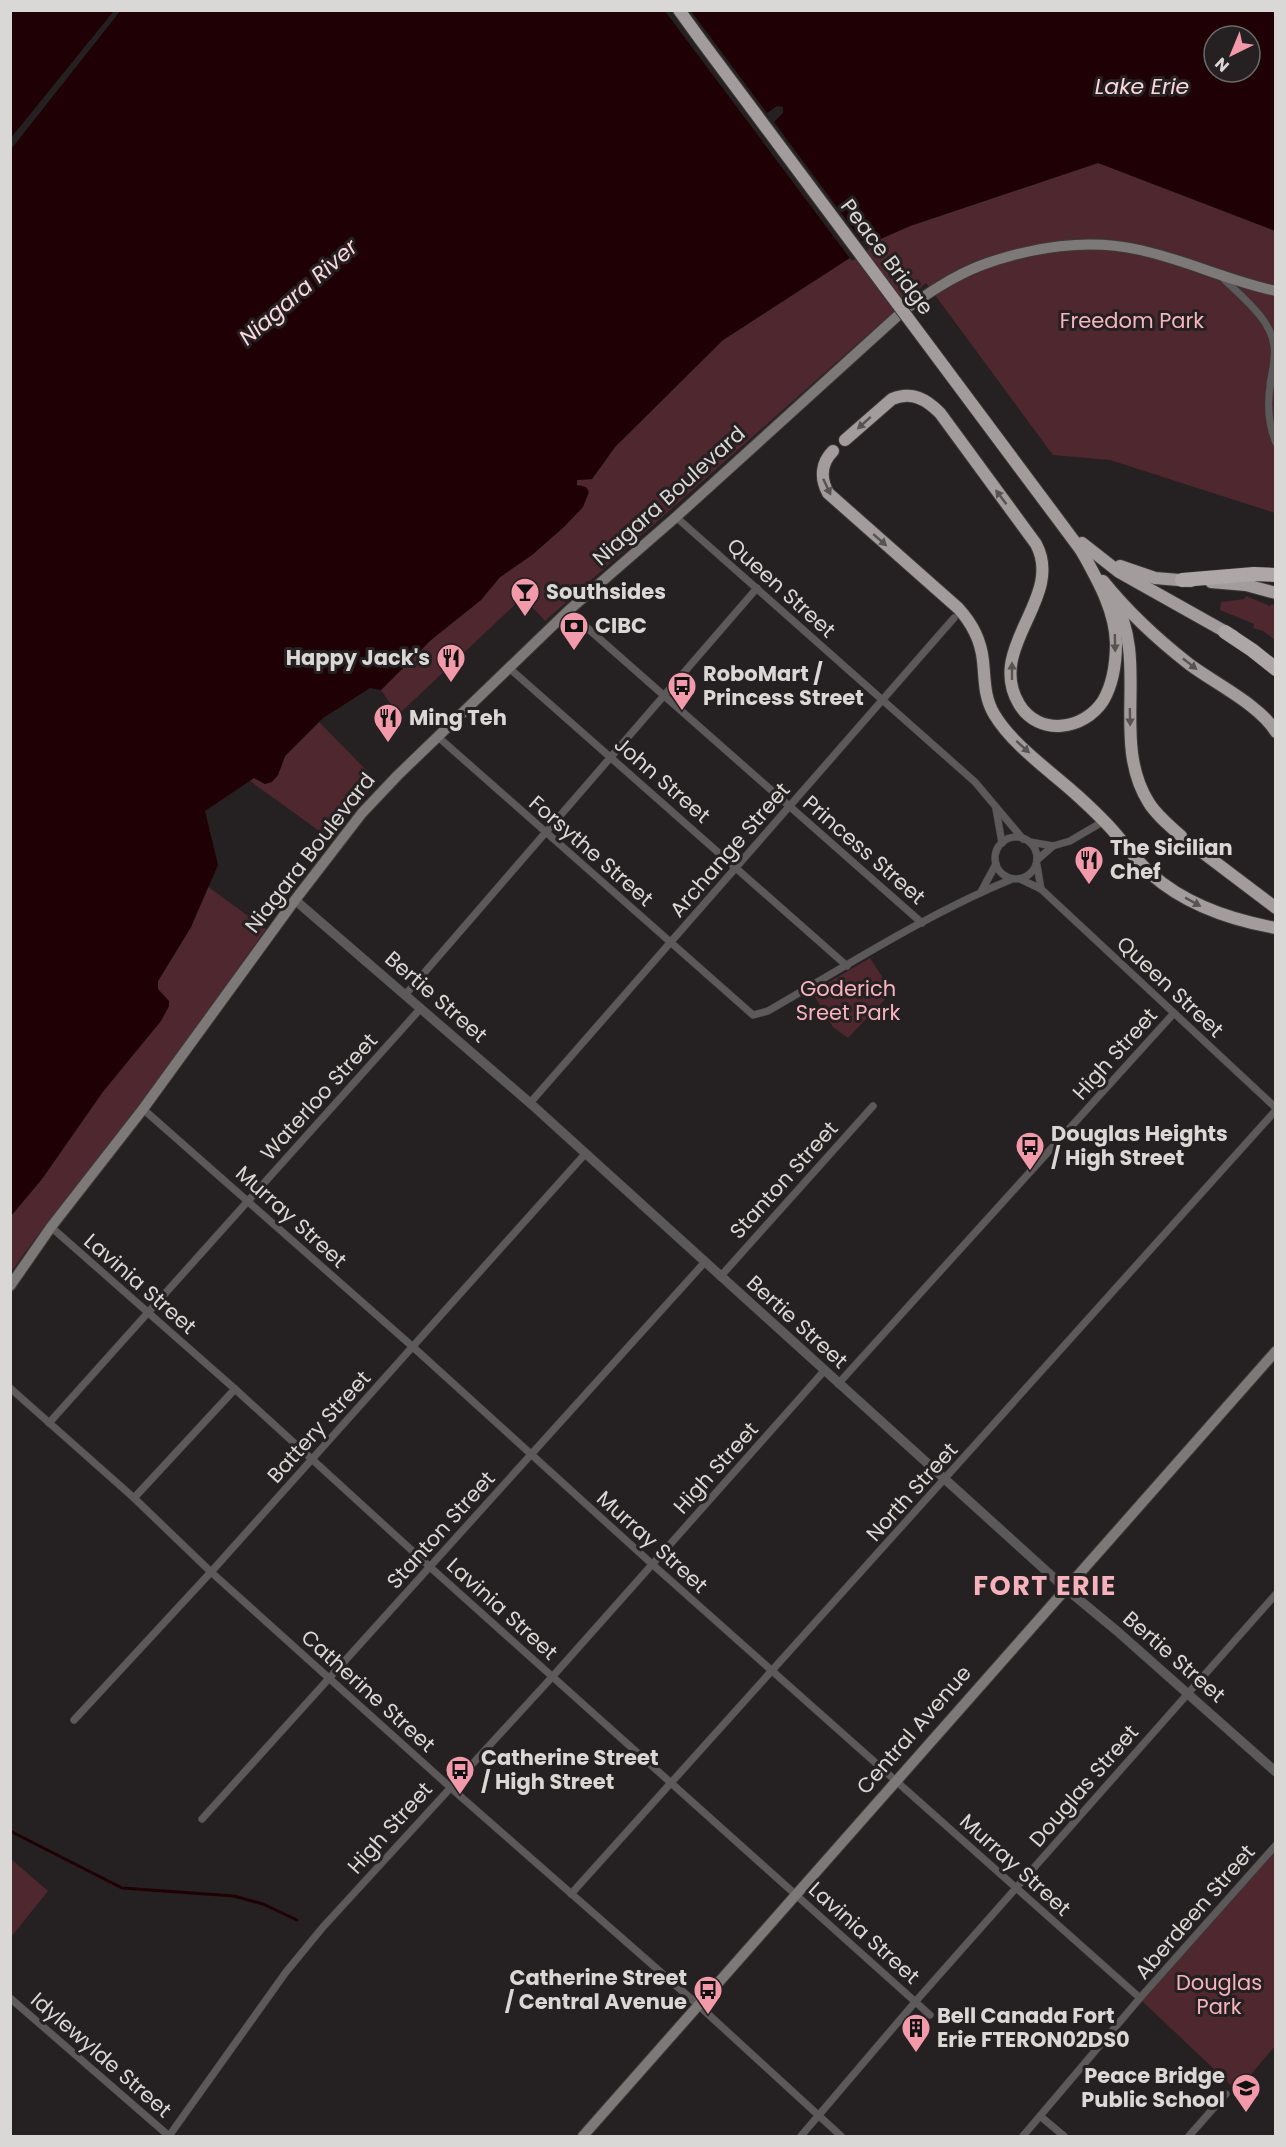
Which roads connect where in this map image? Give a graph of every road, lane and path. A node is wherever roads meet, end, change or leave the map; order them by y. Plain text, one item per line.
1 (679, 10) edge
2 (1220, 275) junction
3 (1275, 291) edge
4 (1275, 367) edge
5 (1270, 384) junction
6 (844, 440) dead end
7 (1275, 443) edge
8 (833, 451) dead end
9 (676, 517) junction
10 (1085, 550) junction
11 (1275, 575) edge
12 (1103, 580) junction
13 (1182, 580) junction
14 (757, 588) junction
15 (1275, 593) edge
16 (568, 611) junction
17 (954, 618) dead end
18 (1225, 632) junction
19 (1275, 660) edge
20 (508, 667) junction
21 (1275, 669) edge
22 (663, 695) junction
23 (883, 701) junction
24 (1275, 732) edge
25 (437, 736) junction
26 (610, 757) junction
27 (996, 806) junction
28 (790, 807) junction
29 (1104, 821) junction
30 (544, 832) junction
31 (1182, 836) dead end
32 (1027, 840) junction
33 (1002, 843) junction
34 (1053, 846) junction
35 (1194, 846) dead end
36 (1037, 862) junction
37 (996, 864) junction
38 (737, 867) junction
39 (1012, 879) junction
40 (1020, 879) junction
41 (1041, 889) junction
42 (981, 892) junction
43 (295, 900) junction
44 (1275, 908) edge
45 (922, 923) junction
46 (1275, 928) edge
47 (670, 943) junction
48 (847, 966) junction
49 (405, 995) junction
50 (421, 1008) junction
51 (1174, 1013) junction
52 (530, 1103) junction
53 (873, 1106) dead end
54 (143, 1109) junction
55 (1275, 1109) edge
56 (585, 1154) junction
57 (248, 1201) junction
58 (51, 1227) junction
59 (704, 1263) junction
60 (720, 1277) junction
61 (10, 1286) edge
62 (148, 1313) junction
63 (413, 1347) junction
64 (1275, 1351) edge
65 (824, 1371) junction
66 (838, 1384) junction
67 (10, 1388) edge
68 (235, 1389) junction
69 (50, 1423) junction
70 (530, 1455) junction
71 (312, 1459) junction
72 (946, 1479) junction
73 (134, 1498) junction
74 (652, 1564) junction
75 (430, 1567) junction
76 (211, 1572) junction
77 (1065, 1588) junction
78 (1275, 1594) edge
79 (772, 1671) junction
80 (553, 1676) junction
81 (330, 1679) junction
82 (1187, 1693) junction
83 (74, 1720) dead end
84 (1275, 1772) edge
85 (895, 1780) junction
86 (672, 1783) junction
87 (450, 1787) junction
88 (202, 1819) dead end
89 (1275, 1845) edge
90 (1017, 1889) junction
91 (796, 1893) junction
92 (571, 1894) junction
93 (10, 1998) edge
94 (1140, 1998) junction
95 (916, 2001) junction
96 (697, 2004) junction
97 (930, 2015) dead end
98 (1226, 2094) dead end
99 (819, 2116) junction
100 (1040, 2116) junction
101 (169, 2136) edge
102 (583, 2136) edge
103 (801, 2136) edge
104 (841, 2136) edge
105 (1023, 2136) edge
106 (1064, 2136) edge
107 (1189, 2136) edge

1 - 10 highway, Peace Bridge, bridge
2 - 3 main road, Niagara Boulevard
2 - 5 street, Niagara Boulevard
2 - 9 main road, Niagara Boulevard
4 - 5 street
5 - 7 street
10 -> 6 highway
8 -> 29 highway
9 - 14 street, Queen Street
9 - 16 main road, Niagara Boulevard
10 - 12 highway
10 - 13 highway
10 - 18 highway
11 - 13 highway
12 -> 24 highway
12 -> 31 highway
13 - 15 highway
14 - 22 street
14 - 23 street, Queen Street
16 - 20 main road, Niagara Boulevard
16 - 22 street, Princess Street
17 - 23 street, Archange Street
18 - 19 highway
18 - 21 highway
20 - 25 main road, Niagara Boulevard
20 - 26 street, John Street
22 - 26 street
22 - 28 street, Princess Street
23 - 27 street, Queen Street
23 - 28 street, Archange Street
25 - 30 street, Forsythe Street
25 - 43 main road, Niagara Boulevard
26 - 30 street
26 - 38 street, John Street
27 - 32 street, Queen Street
27 - 33 street
28 - 38 street, Archange Street
28 - 45 street, Princess Street
29 - 34 street
29 -> 46 highway
30 - 47 street, Forsythe Street
30 - 49 street
32 - 33 street
32 - 34 street
32 - 36 street
33 - 37 street
34 - 36 street
35 - 44 highway
36 - 40 street
36 - 41 street
37 - 39 street
37 - 42 street
38 - 47 street, Archange Street
38 - 48 street, John Street
39 - 40 street
39 - 42 street
40 - 41 street, Queen Street
41 - 51 street, Queen Street
42 - 45 street
43 - 49 street, Bertie Street
43 - 54 main road, Niagara Boulevard
45 - 48 street
47 - 48 street, Forsythe Street
47 - 52 street, Archange Street
49 - 50 street, Bertie Street
50 - 52 street, Bertie Street
50 - 57 street, Waterloo Street
51 - 55 street, Queen Street
51 - 66 street, High Street
52 - 56 street, Bertie Street
53 - 60 street, Stanton Street
54 - 57 street, Murray Street
54 - 58 main road, Niagara Boulevard
55 - 72 street, North Street
56 - 59 street, Bertie Street
56 - 63 street, Battery Street
57 - 62 street, Waterloo Street
57 - 63 street, Murray Street
58 - 61 main road, Niagara Boulevard
58 - 62 street, Lavinia Street
59 - 60 street, Bertie Street
59 - 70 street, Stanton Street
60 - 65 street, Bertie Street
62 - 68 street, Lavinia Street
62 - 69 street, Waterloo Street
63 - 70 street, Murray Street
63 - 71 street, Battery Street
64 - 77 main road, Central Avenue
65 - 66 street, Bertie Street
65 - 74 street, High Street
66 - 72 street, Bertie Street
67 - 69 street, Catherine Street
68 - 71 street, Lavinia Street
68 - 73 street
69 - 73 street, Catherine Street
70 - 74 street, Murray Street
70 - 75 street, Stanton Street
71 - 75 street, Lavinia Street
71 - 76 street, Battery Street
72 - 77 street, Bertie Street
72 - 79 street, North Street
73 - 76 street, Catherine Street
74 - 79 street, Murray Street
74 - 80 street, High Street
75 - 80 street, Lavinia Street
75 - 81 street, Stanton Street
76 - 81 street, Catherine Street
76 - 83 street, Battery Street
77 - 82 street, Bertie Street
77 - 85 main road, Central Avenue
78 - 82 street, Douglas Street
79 - 85 street, Murray Street
79 - 86 street, North Street
80 - 86 street, Lavinia Street
80 - 87 street, High Street
81 - 87 street, Catherine Street
81 - 88 street, Stanton Street
82 - 84 street, Bertie Street
82 - 90 street, Douglas Street
85 - 90 street, Murray Street
85 - 91 main road, Central Avenue
86 - 91 street, Lavinia Street
86 - 92 street, North Street
87 - 92 street, Catherine Street
87 - 101 street, High Street
89 - 94 street, Aberdeen Street
90 - 94 street, Murray Street
90 - 95 street, Douglas Street
91 - 95 street, Lavinia Street
91 - 96 main road, Central Avenue
92 - 96 street, Catherine Street
93 - 101 street, Idylewylde Street
94 - 100 street, Aberdeen Street
95 - 97 street, Lavinia Street
95 - 99 street, Douglas Street
96 - 99 street, Catherine Street
96 - 102 main road, Central Avenue
98 - 107 street
99 - 103 street, Douglas Street
99 - 104 street, Catherine Street
100 - 105 street, Aberdeen Street
100 - 106 street

